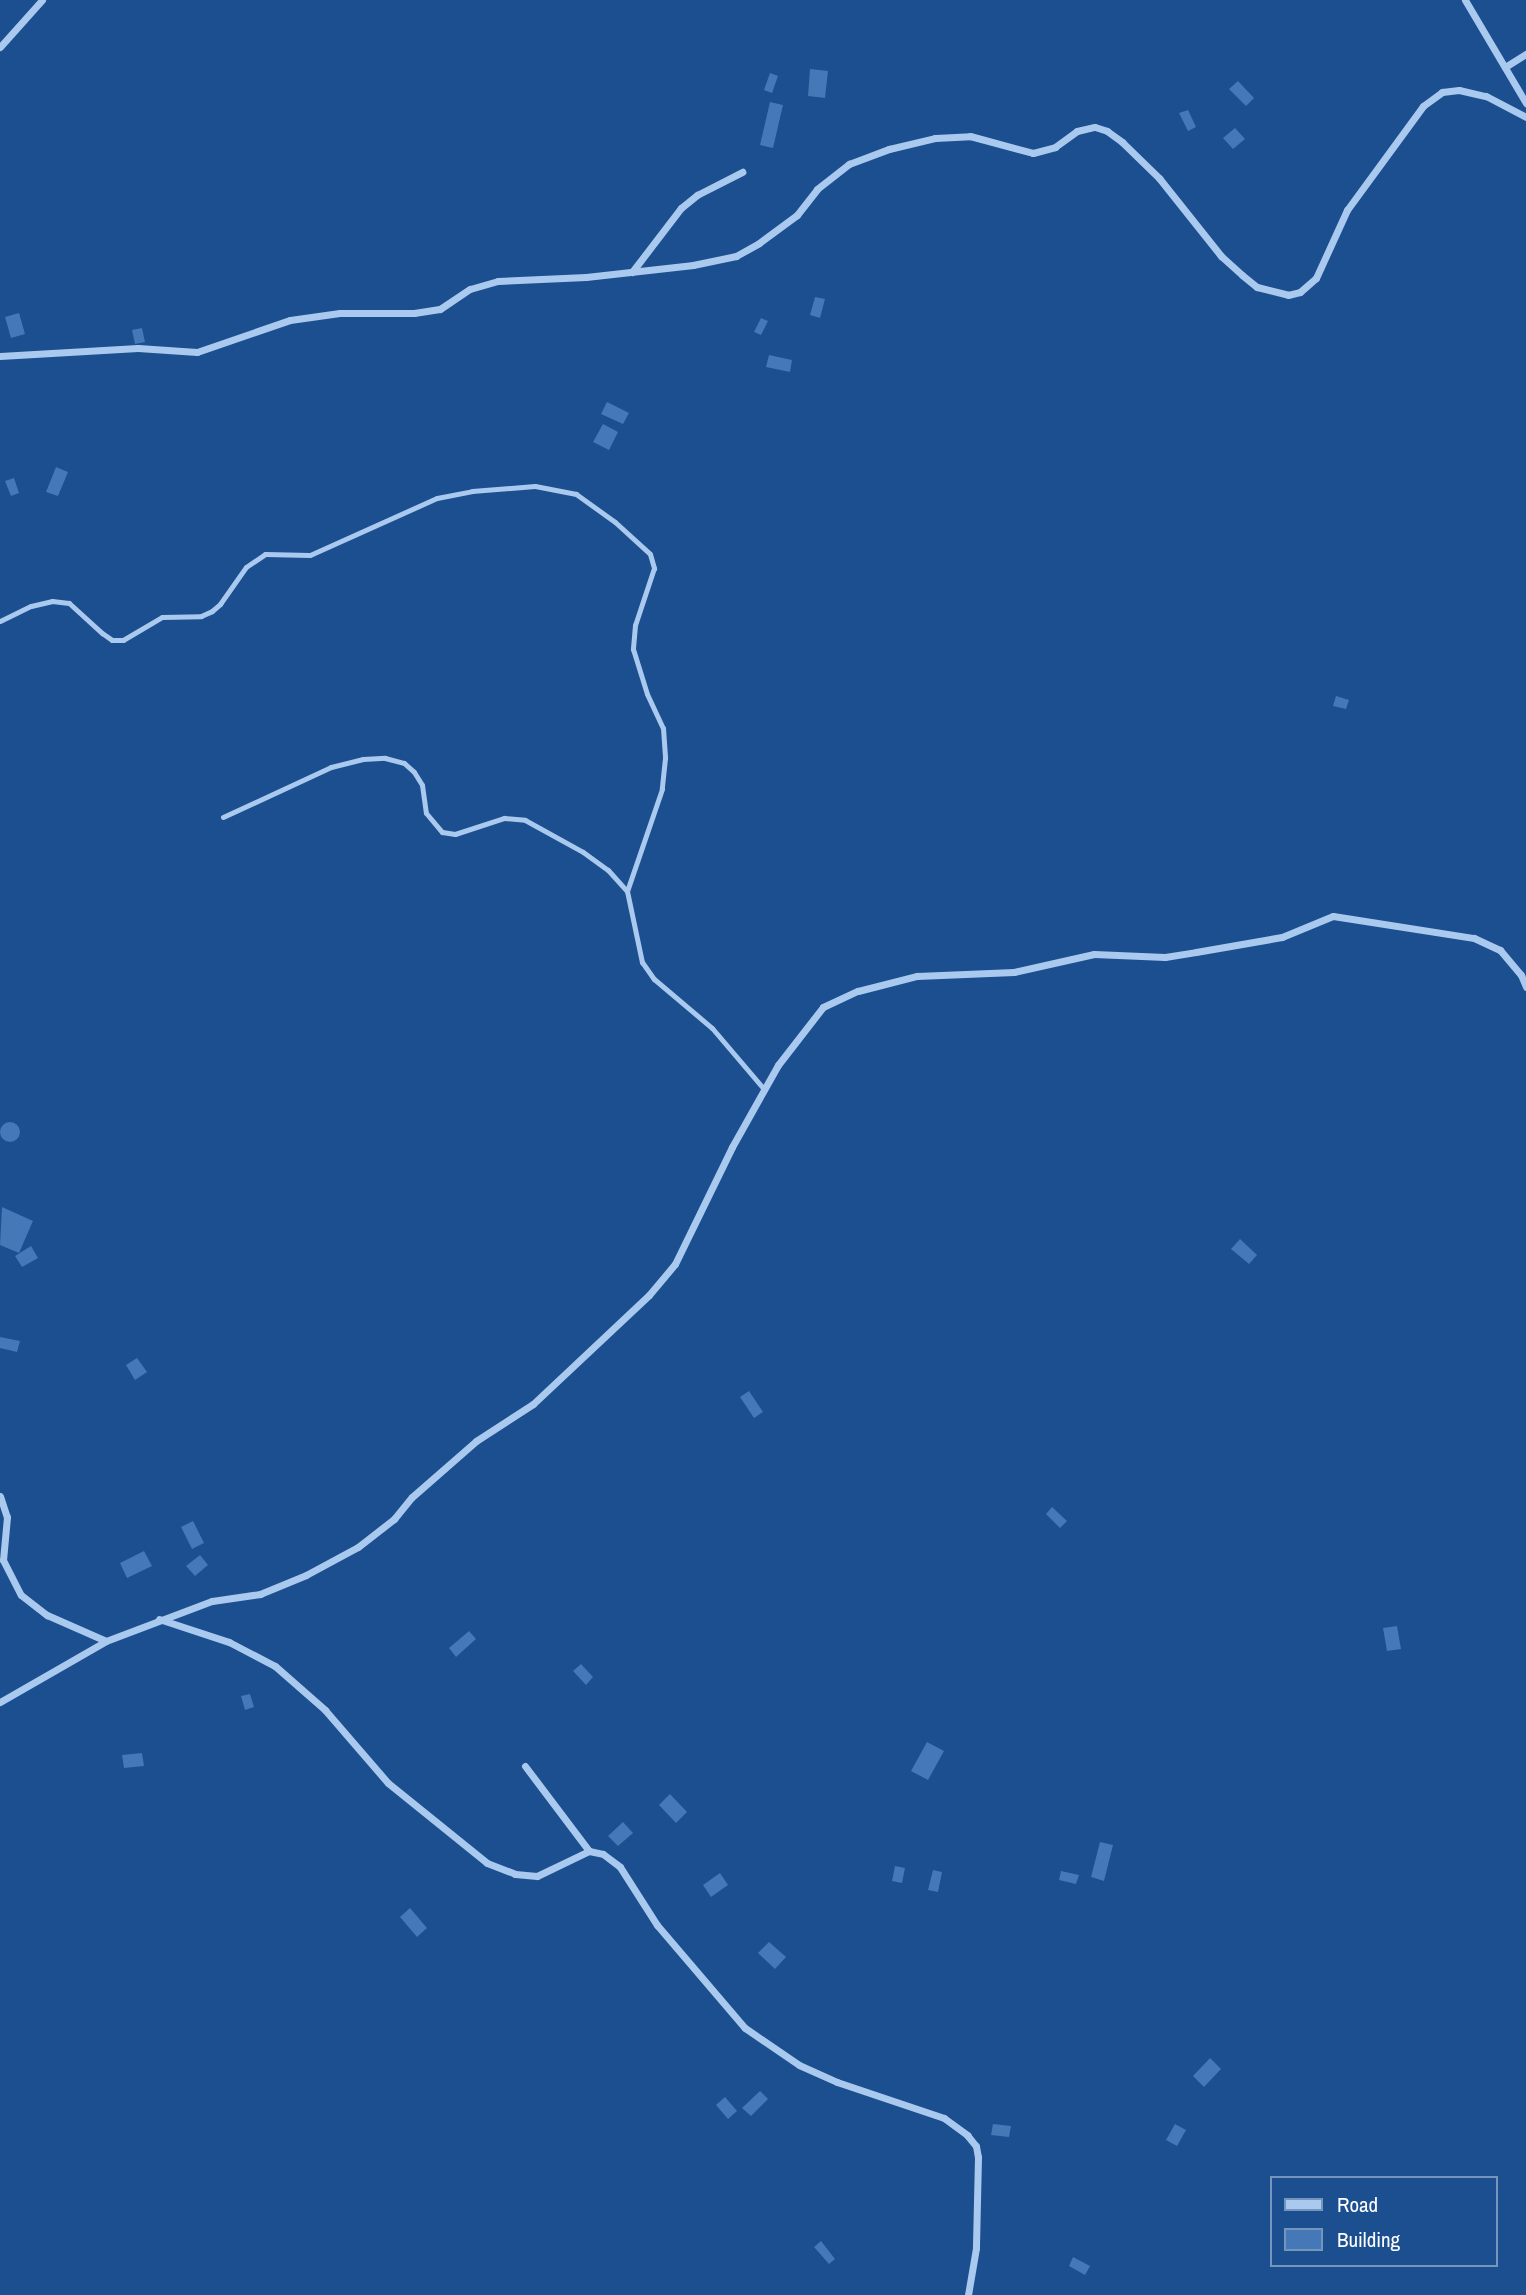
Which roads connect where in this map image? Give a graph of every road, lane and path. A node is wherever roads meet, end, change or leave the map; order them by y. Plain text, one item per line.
1 (42, 0) edge
2 (1465, 0) edge
3 (0, 47) edge
4 (1526, 54) edge
5 (1505, 67) junction
6 (1526, 103) edge
7 (1526, 117) edge
8 (742, 172) dead end
9 (632, 272) junction
10 (0, 356) edge
11 (0, 621) edge
12 (223, 817) dead end
13 (627, 891) junction
14 (1526, 987) edge
15 (764, 1089) junction
16 (0, 1496) edge
17 (159, 1619) junction
18 (106, 1641) junction
19 (0, 1702) edge
20 (525, 1766) dead end
21 (589, 1851) junction
22 (968, 2295) edge

1 - 3 street
2 - 5 street
4 - 5 street
5 - 6 street
7 - 9 street
8 - 9 street
9 - 10 street
11 - 13 lane
12 - 13 lane
13 - 15 lane
14 - 15 street
15 - 17 street
16 - 18 street
17 - 18 street
17 - 21 street
18 - 19 street
20 - 21 street
21 - 22 street

